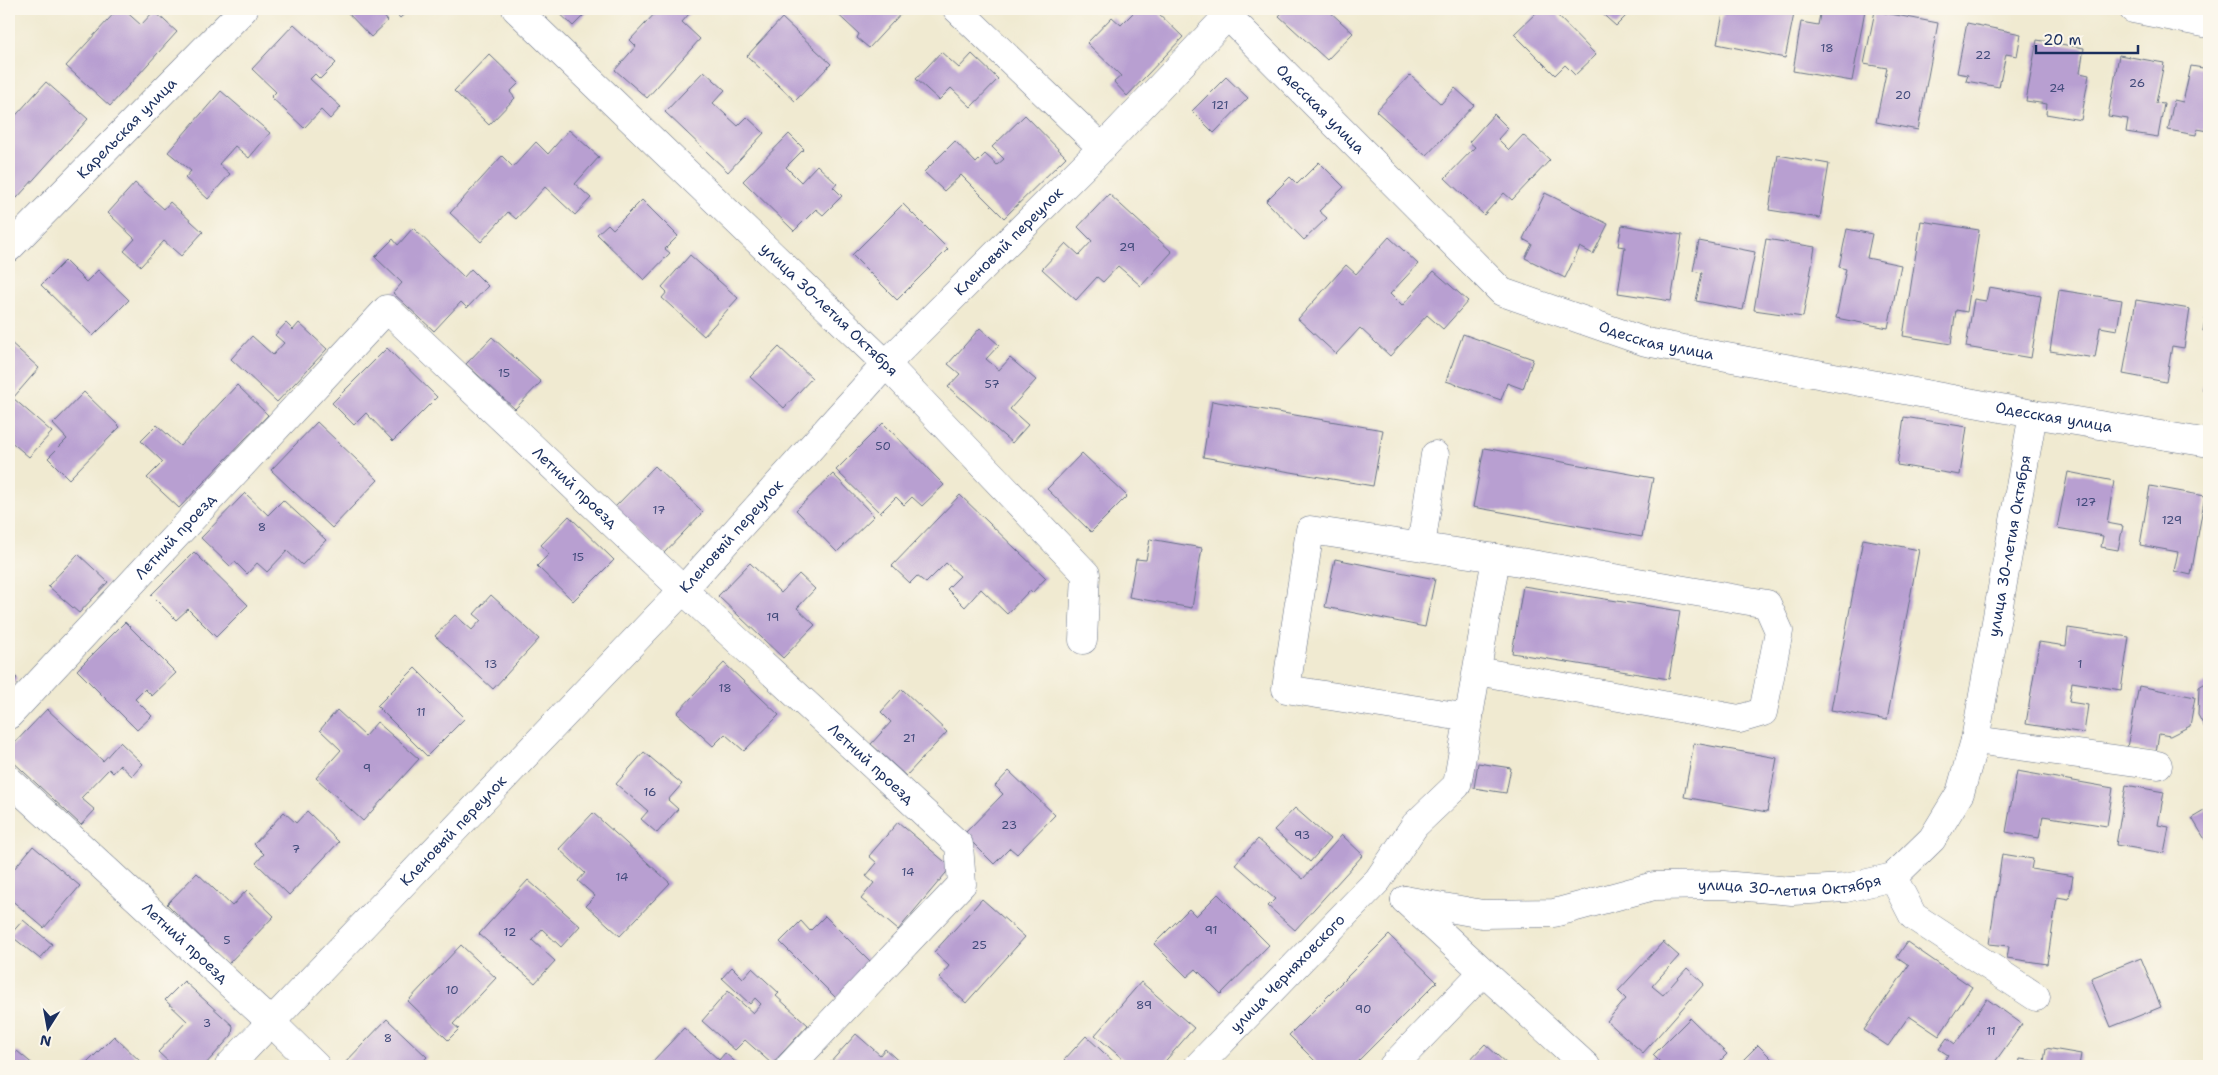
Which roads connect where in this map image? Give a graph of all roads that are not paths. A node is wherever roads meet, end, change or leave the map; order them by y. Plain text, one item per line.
1 (244, 9) edge
2 (516, 9) edge
3 (957, 9) edge
4 (2132, 9) edge
5 (1228, 11) edge
6 (2209, 24) edge
7 (1102, 148) junction
8 (9, 248) edge
9 (886, 364) junction
10 (2033, 414) junction
11 (2209, 443) edge
12 (1435, 455) dead end
13 (1420, 546) junction
14 (1496, 558) junction
15 (683, 590) junction
16 (1083, 640) dead end
17 (1477, 671) junction
18 (9, 715) edge
19 (1469, 718) junction
20 (1975, 740) junction
21 (2158, 765) dead end
22 (9, 780) edge
23 (1893, 876) junction
24 (1378, 880) junction
25 (1406, 900) junction
26 (1484, 972) junction
27 (2036, 997) dead end
28 (271, 1022) junction
29 (229, 1066) edge
30 (316, 1066) edge
31 (790, 1066) edge
32 (1198, 1066) edge
33 (1393, 1066) edge
34 (1586, 1066) edge

1 - 8 street, Карельская улица
2 - 9 street, улица 30-летия Октября
3 - 7 street
4 - 6 street
5 - 7 street, Кленовый переулок
5 - 10 street, Одесская улица
7 - 9 street, Кленовый переулок
9 - 15 street, Кленовый переулок
9 - 16 street, улица 30-летия Октября
10 - 11 street, Одесская улица
10 - 20 street, улица 30-летия Октября
12 - 13 street
13 - 14 street
13 - 19 street
14 - 17 street, улица Черняховского
14 - 17 street
15 - 18 street, Летний проезд
15 - 28 street, Кленовый переулок
15 - 31 street, Летний проезд
17 - 19 street, улица Черняховского
19 - 24 street, улица Черняховского
20 - 21 street
20 - 23 street, улица 30-летия Октября
22 - 28 street, Летний проезд
23 - 25 street, улица 30-летия Октября
23 - 27 street
24 - 25 street, улица 30-летия Октября
24 - 32 street, улица Черняховского
25 - 26 street, улица 30-летия Октября
26 - 33 street
26 - 34 street, улица 30-летия Октября
28 - 29 street, Кленовый переулок
28 - 30 street, Летний проезд

